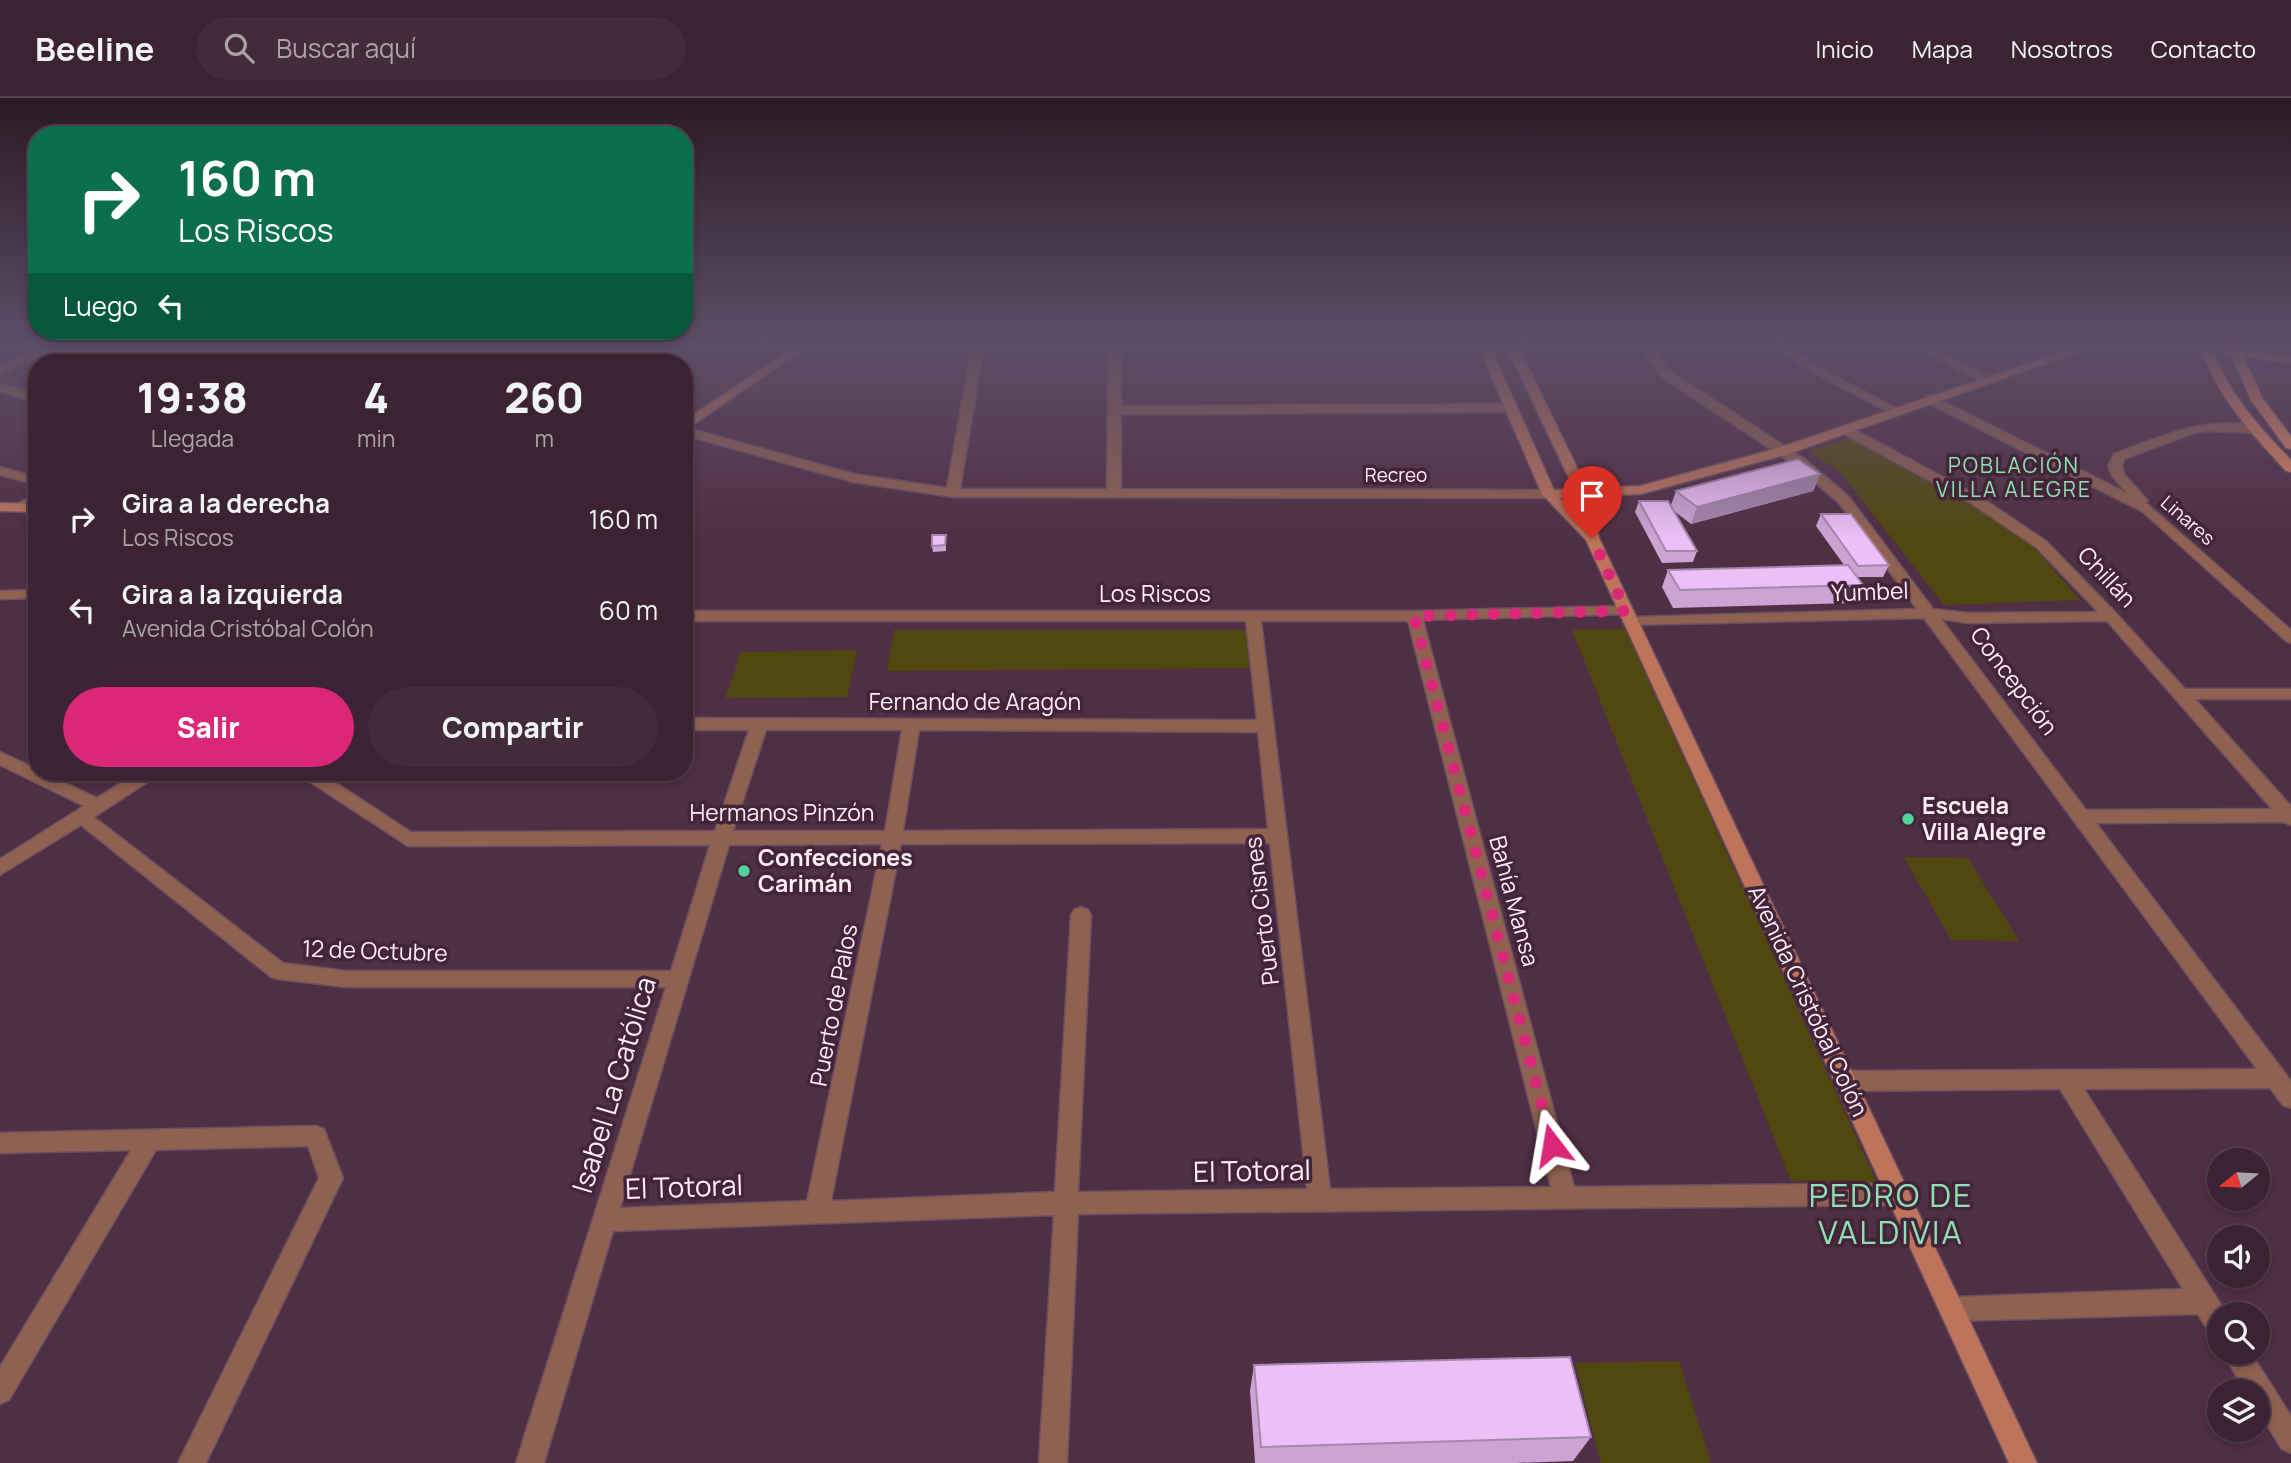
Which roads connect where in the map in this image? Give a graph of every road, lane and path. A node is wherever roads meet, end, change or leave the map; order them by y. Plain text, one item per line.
1 (712, 410) edge
2 (967, 410) edge
3 (1113, 410) joint
4 (1173, 410) edge
5 (1512, 410) edge
6 (1543, 410) edge
7 (1720, 410) edge
8 (1900, 410) edge
9 (1951, 410) edge
10 (2239, 410) edge
11 (2264, 410) edge
12 (1896, 411) joint
13 (693, 423) edge
14 (2255, 429) junction
15 (1846, 430) junction
16 (693, 432) edge
17 (2291, 445) edge
18 (1783, 452) junction
19 (2291, 468) edge
20 (0, 471) edge
21 (28, 479) edge
22 (953, 493) junction
23 (1114, 493) junction
24 (1549, 494) junction
25 (1583, 494) junction
26 (28, 502) edge
27 (0, 507) edge
28 (19, 507) junction
29 (28, 508) edge
30 (2148, 509) junction
31 (1592, 538) junction
32 (0, 594) edge
33 (28, 594) edge
34 (1931, 613) junction
35 (693, 616) edge
36 (1414, 616) junction
37 (2111, 616) junction
38 (1253, 617) junction
39 (1628, 617) junction
40 (2291, 638) edge
41 (2180, 694) junction
42 (2291, 694) edge
43 (693, 724) edge
44 (759, 725) junction
45 (911, 725) junction
46 (1266, 726) junction
47 (0, 758) edge
48 (28, 774) edge
49 (39, 781) edge
50 (137, 781) edge
51 (321, 781) edge
52 (90, 811) junction
53 (2290, 816) edge
54 (2082, 817) junction
55 (1278, 836) junction
56 (893, 837) junction
57 (722, 838) junction
58 (0, 868) edge
59 (1081, 915) dead end
60 (678, 979) junction
61 (2276, 1078) junction
62 (2066, 1080) junction
63 (1846, 1081) junction
64 (2291, 1098) edge
65 (150, 1139) junction
66 (0, 1143) edge
67 (1898, 1194) junction
68 (1566, 1198) junction
69 (1320, 1200) junction
70 (1067, 1203) junction
71 (817, 1212) junction
72 (606, 1220) junction
73 (2204, 1301) junction
74 (2207, 1306) edge
75 (1954, 1309) junction
76 (2244, 1365) edge
77 (0, 1391) edge
78 (2291, 1440) edge
79 (192, 1463) edge
80 (530, 1463) edge
81 (1053, 1463) edge
82 (2023, 1463) edge

1 - 13 street
2 - 22 street
3 - 4 street
3 - 23 street
5 - 24 street, Avenida Cristóbal Colón
6 - 25 street, Avenida Cristóbal Colón
7 - 18 street, Concepción
8 - 12 street, Recreo
9 - 30 street, Linares
10 - 14 main road
11 - 17 main road
12 - 15 street, Recreo
14 - 19 main road
14 - 30 street
15 - 18 street, Recreo
15 - 37 street, Chillán
16 - 22 street, Recreo
18 - 25 street, Recreo
18 - 34 street, Concepción
20 - 21 street
22 - 23 street, Recreo
23 - 24 street, Recreo
24 - 25 street, Recreo
24 - 31 street, Avenida Cristóbal Colón
25 - 31 street, Avenida Cristóbal Colón
26 - 28 street
27 - 28 street
28 - 29 street
30 - 40 street, Linares
31 - 39 street, Avenida Cristóbal Colón
32 - 33 street
34 - 37 street, Yumbel
34 - 39 street, Yumbel
34 - 54 street, Concepción
35 - 38 street, Los Riscos
36 - 38 street, Los Riscos
36 - 39 street, Los Riscos
36 - 68 street, Bahía Mansa
37 - 41 street, Chillán
38 - 46 street, Puerto Cisnes
39 - 63 street, Avenida Cristóbal Colón
41 - 42 street
41 - 53 street, Chillán
43 - 44 street, Fernando de Aragón
44 - 45 street, Fernando de Aragón
44 - 57 street, Isabel La Católica
45 - 46 street, Fernando de Aragón
45 - 56 street, Puerto de Palos
46 - 55 street, Puerto Cisnes
47 - 48 street, 12 de Octubre
49 - 52 street, 12 de Octubre
50 - 52 street
51 - 57 street, Hermanos Pinzón
52 - 58 street
52 - 60 street, 12 de Octubre
53 - 54 street
54 - 61 street, Concepción
55 - 56 street, Hermanos Pinzón
55 - 69 street, Puerto Cisnes
56 - 57 street, Hermanos Pinzón
56 - 71 street, Puerto de Palos
57 - 60 street, Isabel La Católica
59 - 70 street
60 - 72 street, Isabel La Católica
61 - 62 street
61 - 64 street, Concepción
62 - 63 street
62 - 73 street
63 - 67 street, Avenida Cristóbal Colón
65 - 66 street
65 - 77 street
65 - 79 street
67 - 68 street, El Totoral
67 - 75 street, Avenida Cristóbal Colón
68 - 69 street, El Totoral
69 - 70 street, El Totoral
70 - 71 street, El Totoral
70 - 81 street
71 - 72 street, El Totoral
72 - 80 street, Isabel La Católica
73 - 74 street
73 - 75 street
75 - 82 street, Avenida Cristóbal Colón
76 - 78 street

